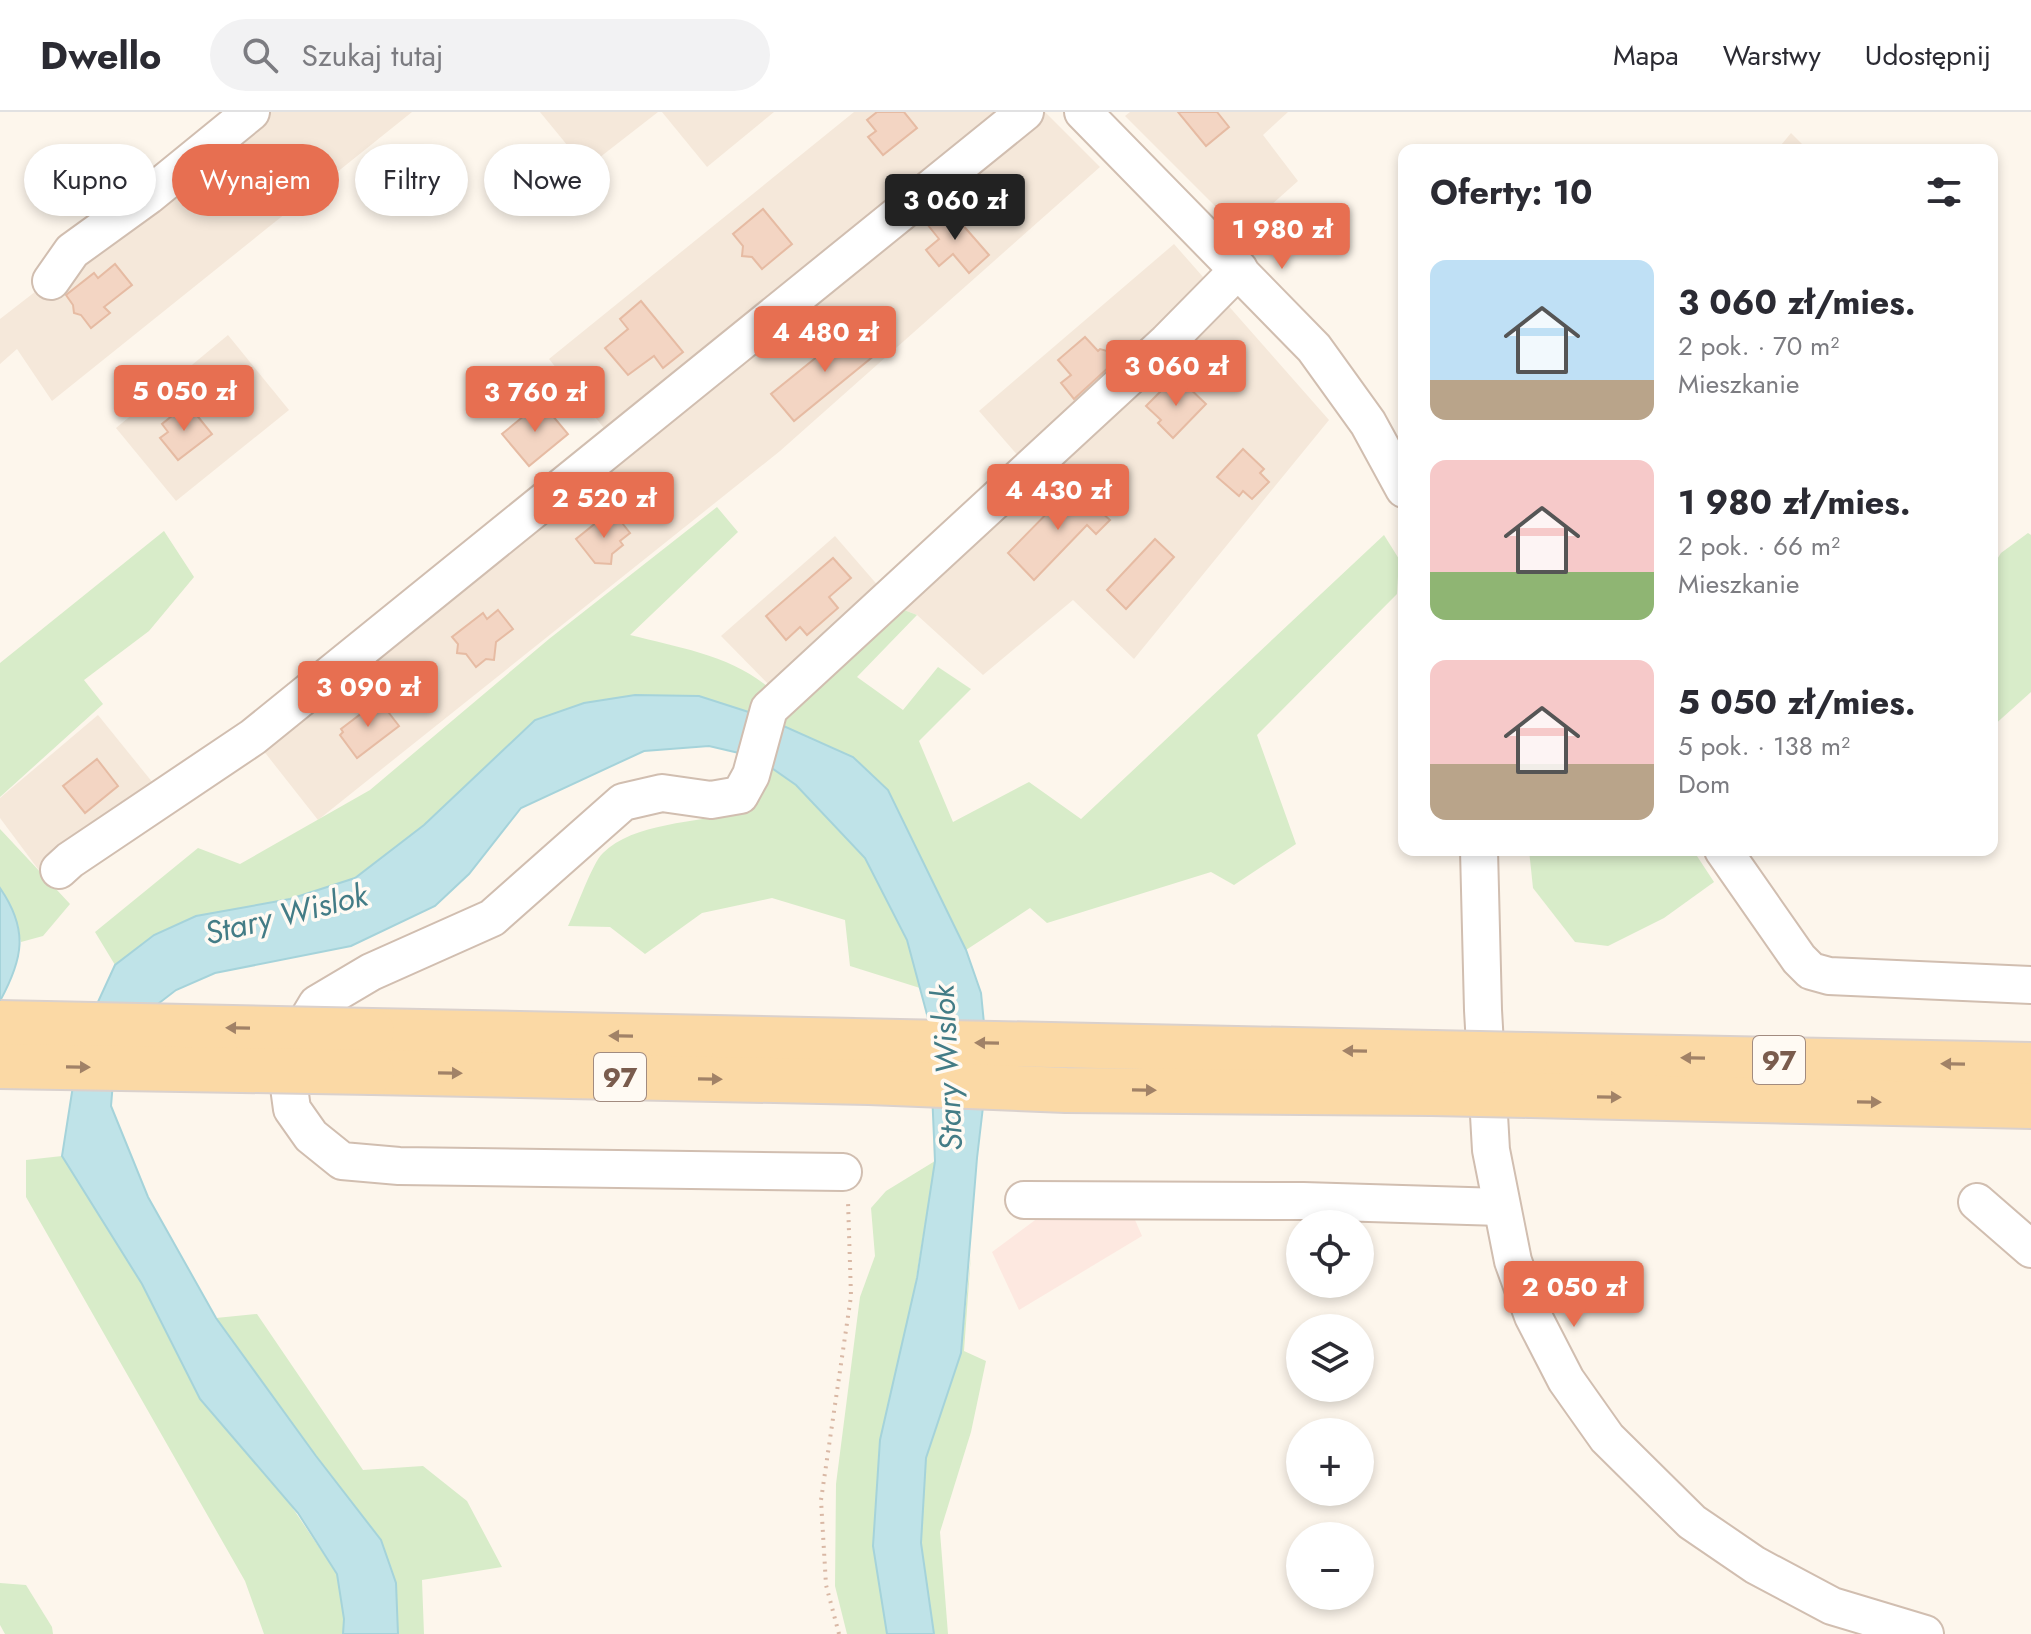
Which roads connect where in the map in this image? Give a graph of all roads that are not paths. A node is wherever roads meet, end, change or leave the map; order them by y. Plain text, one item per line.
1 (251, 112) edge
2 (1025, 112) edge
3 (1097, 116) edge
4 (1239, 269) junction
5 (51, 281) dead end
6 (1398, 478) edge
7 (1479, 856) edge
8 (1727, 856) edge
9 (59, 870) dead end
10 (2031, 985) edge
11 (0, 1023) edge
12 (372, 1051) junction
13 (868, 1062) junction
14 (2031, 1065) edge
15 (0, 1066) edge
16 (1433, 1073) junction
17 (1529, 1075) junction
18 (2031, 1106) edge
19 (843, 1172) road end
20 (1024, 1200) dead end
21 (1977, 1202) dead end
22 (1501, 1207) junction
23 (2031, 1249) edge
24 (1925, 1634) edge

1 - 5 street
2 - 9 street
3 - 4 street
4 - 6 street
4 - 19 street
7 - 22 street
8 - 10 street
12 -> 11 main road, 97, bridge
12 - 13 main road, 97
15 -> 12 main road, 97, bridge
16 -> 13 main road, 97
13 -> 16 main road, 97
14 -> 17 main road, 97
16 - 17 main road, 97, bridge
17 -> 18 main road, 97
20 - 22 street
21 - 23 street
22 - 24 street

